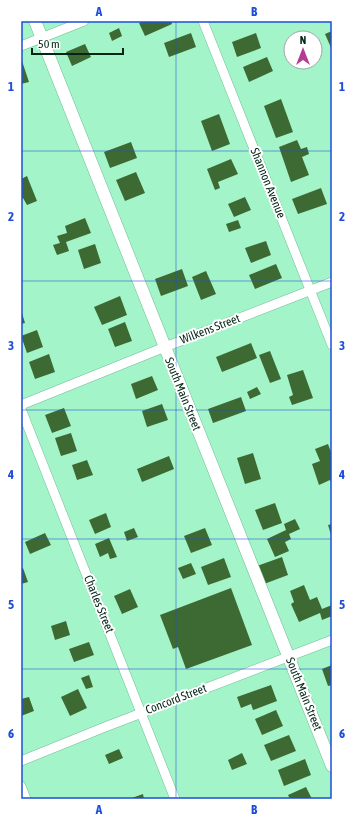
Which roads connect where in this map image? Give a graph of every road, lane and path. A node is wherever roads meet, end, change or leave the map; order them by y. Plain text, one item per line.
1 (35, 21) edge
2 (84, 21) edge
3 (203, 21) edge
4 (42, 38) junction
5 (21, 46) edge
6 (332, 282) edge
7 (311, 291) junction
8 (332, 345) edge
9 (164, 347) junction
10 (21, 405) edge
11 (21, 409) edge
12 (332, 640) edge
13 (289, 656) junction
14 (141, 713) junction
15 (21, 761) edge
16 (332, 766) edge
17 (21, 786) edge
18 (26, 799) edge
19 (176, 799) edge

1 - 4 street, South Main Street
2 - 4 street
3 - 7 street, Shannon Avenue
4 - 5 street
4 - 9 street, South Main Street
6 - 7 street, Wilkens Street
7 - 8 street, Shannon Avenue
7 - 9 street, Wilkens Street
9 - 10 street, Wilkens Street
9 - 13 street, South Main Street
11 - 14 street, Charles Street
12 - 13 street, Concord Street
13 - 14 street, Concord Street
13 - 16 street, South Main Street
14 - 15 street, Concord Street
14 - 19 street, Charles Street
17 - 18 street

